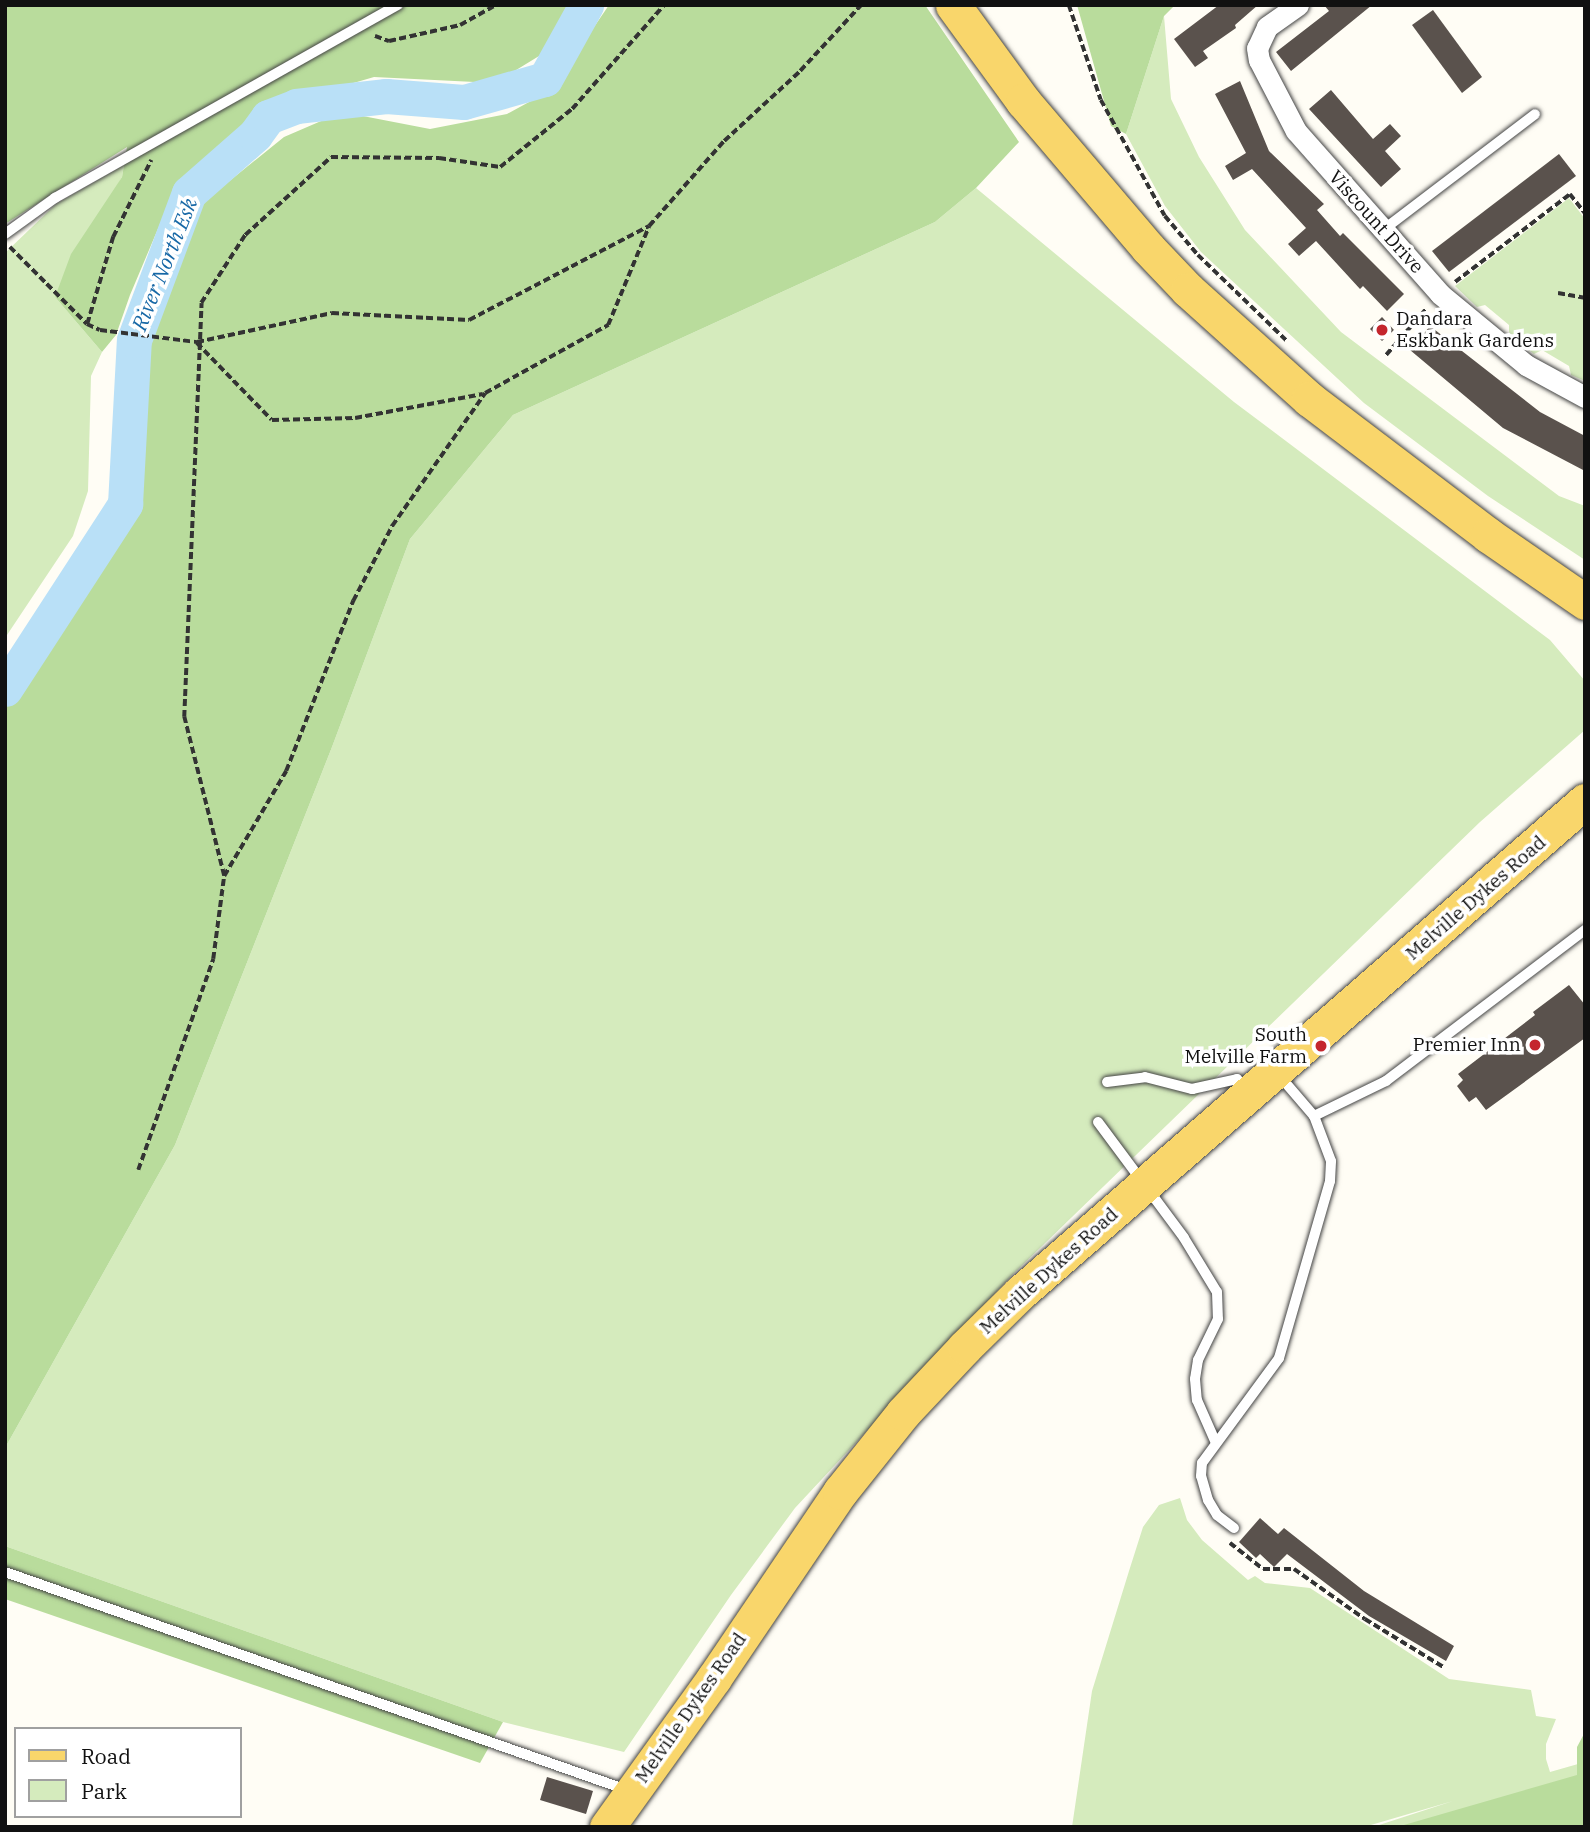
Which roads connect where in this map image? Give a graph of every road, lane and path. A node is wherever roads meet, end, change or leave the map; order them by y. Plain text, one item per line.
1 (398, 5) edge
2 (496, 5) edge
3 (664, 5) edge
4 (861, 5) edge
5 (953, 5) edge
6 (1069, 5) edge
7 (1298, 5) edge
8 (353, 29) junction
9 (1535, 114) dead end
10 (163, 137) junction
11 (1585, 213) edge
12 (649, 226) junction
13 (1383, 230) junction
14 (5, 234) edge
15 (5, 243) edge
16 (1558, 293) dead end
17 (1440, 294) junction
18 (1585, 298) edge
19 (87, 324) junction
20 (197, 342) junction
21 (1293, 348) dead end
22 (1386, 355) dead end
23 (485, 393) junction
24 (1585, 397) edge
25 (1585, 602) edge
26 (1585, 801) edge
27 (224, 876) junction
28 (1585, 930) edge
29 (1276, 1072) junction
30 (1107, 1082) dead end
31 (1250, 1095) junction
32 (1314, 1116) junction
33 (1098, 1122) dead end
34 (138, 1170) dead end
35 (1145, 1186) junction
36 (1216, 1443) junction
37 (1234, 1528) joint
38 (5, 1572) edge
39 (1445, 1668) dead end
40 (632, 1792) junction
41 (607, 1827) edge

1 - 8 lane
2 - 8 path
3 - 20 path
4 - 12 path
5 - 25 main road
6 - 21 path
7 - 13 street, Viscount Drive
8 - 10 lane
9 - 13 lane
10 - 14 lane
10 - 19 path
11 - 17 path
12 - 20 path
12 - 23 path
13 - 17 street, Viscount Drive
15 - 19 path
16 - 18 path
17 - 22 path
17 - 24 street, Viscount Drive
19 - 20 path
20 - 23 path
20 - 27 path
23 - 27 path
26 - 29 main road, Melville Dykes Road
27 - 34 path
28 - 32 lane
29 - 31 main road, Melville Dykes Road
29 - 32 lane
30 - 31 lane
31 - 35 main road, Melville Dykes Road
32 - 36 lane
33 - 35 lane
35 - 36 lane
35 - 40 main road, Melville Dykes Road
36 - 37 lane
37 - 39 path
38 - 40 lane
40 - 41 main road, Melville Dykes Road

